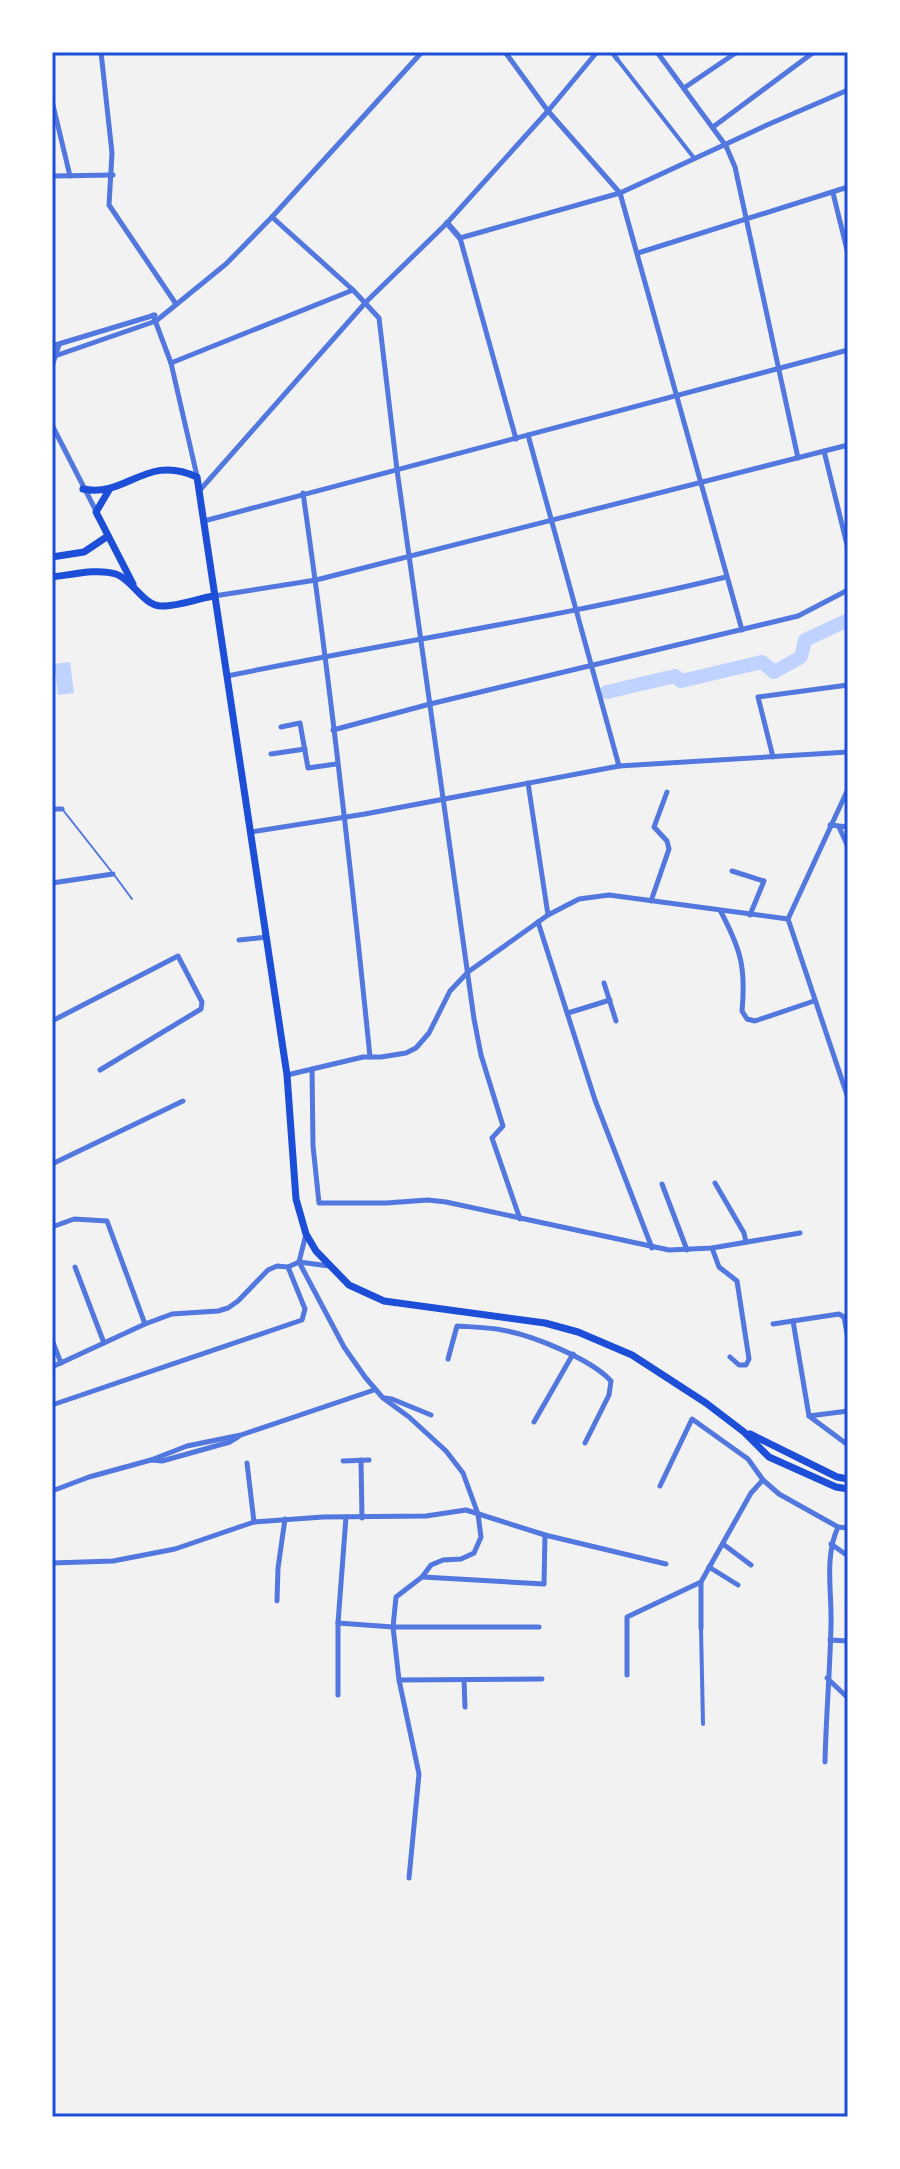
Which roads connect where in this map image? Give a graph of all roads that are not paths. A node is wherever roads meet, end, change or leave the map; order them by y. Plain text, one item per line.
1 (101, 52) edge
2 (422, 52) edge
3 (505, 52) edge
4 (597, 52) edge
5 (612, 52) edge
6 (657, 52) edge
7 (737, 52) edge
8 (798, 52) edge
9 (814, 52) edge
10 (617, 59) joint
11 (803, 60) junction
12 (684, 88) junction
13 (848, 90) edge
14 (52, 101) edge
15 (548, 111) junction
16 (713, 127) junction
17 (52, 137) edge
18 (62, 137) junction
19 (726, 146) junction
20 (695, 160) junction
21 (113, 175) junction
22 (52, 176) edge
23 (70, 176) junction
24 (848, 187) edge
25 (833, 192) junction
26 (620, 193) junction
27 (272, 217) junction
28 (745, 221) junction
29 (447, 223) junction
30 (460, 238) junction
31 (638, 253) junction
32 (848, 254) edge
33 (353, 290) junction
34 (366, 302) junction
35 (176, 304) junction
36 (157, 317) junction
37 (56, 346) edge
38 (848, 350) edge
39 (54, 356) edge
40 (171, 363) junction
41 (52, 366) edge
42 (778, 368) junction
43 (677, 395) junction
44 (52, 425) edge
45 (528, 435) junction
46 (516, 439) junction
47 (848, 445) edge
48 (824, 451) junction
49 (798, 458) junction
50 (397, 470) junction
51 (197, 477) junction
52 (702, 481) junction
53 (83, 489) junction
54 (109, 490) junction
55 (199, 491) junction
56 (303, 493) junction
57 (96, 512) junction
58 (552, 519) junction
59 (204, 521) junction
60 (108, 536) junction
61 (848, 549) edge
62 (52, 557) edge
63 (412, 557) junction
64 (52, 577) edge
65 (726, 577) junction
66 (211, 580) junction
67 (316, 580) junction
68 (133, 584) junction
69 (848, 590) edge
70 (213, 596) junction
71 (192, 600) junction
72 (576, 608) junction
73 (216, 615) junction
74 (742, 630) junction
75 (421, 637) junction
76 (324, 656) junction
77 (593, 667) junction
78 (227, 676) junction
79 (848, 685) edge
80 (430, 704) junction
81 (281, 727) dead end
82 (333, 730) junction
83 (305, 749) junction
84 (848, 752) edge
85 (271, 754) dead end
86 (773, 757) junction
87 (336, 764) junction
88 (619, 766) junction
89 (528, 783) junction
90 (848, 789) edge
91 (667, 792) dead end
92 (442, 799) junction
93 (52, 809) edge
94 (62, 809) joint
95 (345, 817) junction
96 (830, 825) junction
97 (839, 827) junction
98 (848, 827) edge
99 (251, 832) junction
100 (848, 847) edge
101 (732, 871) dead end
102 (113, 874) junction
103 (52, 883) edge
104 (132, 899) dead end
105 (651, 901) junction
106 (721, 912) junction
107 (548, 915) junction
108 (750, 915) junction
109 (788, 919) junction
110 (538, 922) junction
111 (268, 937) junction
112 (239, 940) dead end
113 (468, 972) junction
114 (604, 983) dead end
115 (610, 1000) junction
116 (814, 1001) junction
117 (568, 1013) junction
118 (52, 1021) edge
119 (616, 1021) dead end
120 (370, 1057) junction
121 (312, 1069) junction
122 (100, 1070) dead end
123 (287, 1075) junction
124 (848, 1098) edge
125 (183, 1101) dead end
126 (52, 1164) edge
127 (715, 1183) dead end
128 (662, 1184) dead end
129 (520, 1219) junction
130 (52, 1227) edge
131 (800, 1233) dead end
132 (306, 1234) junction
133 (746, 1242) junction
134 (652, 1248) junction
135 (712, 1248) junction
136 (687, 1250) junction
137 (299, 1262) junction
138 (329, 1266) junction
139 (75, 1267) dead end
140 (288, 1267) junction
141 (501, 1316) junction
142 (793, 1321) junction
143 (145, 1324) junction
144 (773, 1324) dead end
145 (499, 1329) junction
146 (848, 1339) edge
147 (52, 1340) edge
148 (104, 1343) junction
149 (573, 1354) junction
150 (730, 1357) dead end
151 (448, 1359) dead end
152 (61, 1363) junction
153 (52, 1367) edge
154 (374, 1390) junction
155 (383, 1398) junction
156 (52, 1405) edge
157 (848, 1411) edge
158 (431, 1415) dead end
159 (809, 1416) junction
160 (534, 1422) dead end
161 (744, 1432) junction
162 (585, 1443) dead end
163 (848, 1445) edge
164 (361, 1460) junction
165 (369, 1460) dead end
166 (343, 1461) dead end
167 (247, 1463) dead end
168 (848, 1479) edge
169 (763, 1480) junction
170 (660, 1486) dead end
171 (848, 1489) edge
172 (52, 1491) edge
173 (478, 1514) junction
174 (346, 1517) junction
175 (362, 1518) junction
176 (285, 1519) junction
177 (254, 1522) junction
178 (838, 1527) junction
179 (848, 1528) edge
180 (545, 1535) junction
181 (723, 1543) junction
182 (830, 1544) junction
183 (848, 1556) edge
184 (52, 1563) edge
185 (666, 1564) dead end
186 (751, 1565) dead end
187 (709, 1567) junction
188 (422, 1577) junction
189 (701, 1582) junction
190 (738, 1585) dead end
191 (277, 1601) dead end
192 (338, 1623) junction
193 (393, 1627) junction
194 (539, 1627) dead end
195 (701, 1628) joint
196 (830, 1640) junction
197 (848, 1641) edge
198 (627, 1675) dead end
199 (827, 1678) junction
200 (464, 1679) junction
201 (542, 1679) dead end
202 (399, 1680) junction
203 (338, 1695) dead end
204 (848, 1698) edge
205 (465, 1707) dead end
206 (703, 1724) dead end
207 (825, 1762) dead end
208 (409, 1878) dead end

1 - 21 street
2 - 27 street
3 - 15 street
4 - 15 street
5 - 10 street
6 - 12 street
7 - 12 street
8 - 11 street
9 - 11 street
10 - 20 street
11 - 16 street
12 - 16 street
13 - 19 street
14 - 18 street
15 - 26 street
15 - 29 street
16 - 19 street
17 - 18 street
18 - 23 street
19 - 20 street
19 - 28 street
20 - 26 street
21 - 23 street
21 - 35 street
22 - 23 street
24 - 25 street
25 - 28 street
25 - 32 street
26 - 30 street
26 - 31 street
27 - 33 street
27 - 35 street
28 - 31 street
28 - 42 street
29 - 30 street
29 - 34 street
30 - 46 street
31 - 43 street
33 - 34 street
33 - 40 street
34 - 50 street
34 - 55 street
35 - 36 street
36 - 37 street
36 - 39 street
36 - 40 street
37 - 39 street
38 - 42 street
39 - 41 street
40 - 51 street
42 - 43 street
42 - 49 street
43 - 45 street
43 - 52 street
44 - 53 street
45 - 46 street
45 - 58 street
46 - 50 street
47 - 48 street
48 - 49 street
48 - 61 street
49 - 52 street
50 - 56 street
50 - 63 street
51 - 54 main road
51 - 55 main road
52 - 58 street
52 - 65 street
53 - 54 main road
53 - 57 street
54 - 57 main road
55 - 59 main road
56 - 59 street
56 - 67 street
57 - 60 main road
58 - 63 street
58 - 72 street
59 - 66 main road
60 - 62 main road
60 - 68 main road
63 - 67 street
63 - 75 street
64 - 68 main road
65 - 72 street
65 - 74 street
66 - 70 main road
66 - 71 main road
67 - 70 street
67 - 76 street
68 - 71 main road
69 - 74 street
70 - 71 main road
70 - 73 main road
71 - 73 main road
72 - 75 street
72 - 77 street
73 - 78 main road
74 - 77 street
75 - 76 street
75 - 80 street
76 - 78 street
76 - 82 street
77 - 80 street
77 - 88 street
78 - 99 main road
79 - 86 street
80 - 82 street
80 - 92 street
81 - 83 street
82 - 87 street
83 - 85 street
83 - 87 street
84 - 86 street
86 - 88 street
87 - 95 street
88 - 89 street
89 - 92 street
89 - 107 street
90 - 96 street
91 - 105 street
92 - 95 street
92 - 113 street
93 - 94 street
94 - 102 lane
95 - 99 street
95 - 120 street
96 - 97 street
96 - 109 street
97 - 98 street
97 - 100 street
99 - 111 main road
101 - 108 street
102 - 103 street
102 - 104 lane
105 - 106 street
105 - 107 street
106 - 108 street
106 - 116 street
107 - 110 street
108 - 109 street
109 - 116 street
110 - 113 street
110 - 117 street
111 - 112 street
111 - 123 main road
113 - 120 street
113 - 129 street
114 - 115 street
115 - 117 street
115 - 119 street
116 - 124 street
117 - 134 street
118 - 122 street
120 - 121 street
121 - 123 street
121 - 129 street
123 - 132 main road
125 - 126 street
127 - 133 street
128 - 136 street
129 - 134 street
130 - 143 street
131 - 133 street
132 - 137 street
132 - 138 main road
133 - 135 street
134 - 136 street
135 - 136 street
135 - 150 street
137 - 138 street
137 - 140 street
137 - 154 street
138 - 141 main road
139 - 148 street
140 - 143 street
140 - 156 street
141 - 145 street
141 - 161 main road
142 - 144 street
142 - 146 street
142 - 159 street
143 - 148 street
145 - 149 street
145 - 151 street
147 - 152 street
148 - 152 street
149 - 160 street
149 - 162 street
152 - 153 street
154 - 155 street
154 - 172 street
155 - 158 street
155 - 173 street
157 - 159 street
159 - 163 street
161 - 168 main road
161 - 171 main road
164 - 165 street
164 - 166 street
164 - 175 street
167 - 177 street
169 - 170 street
169 - 178 street
169 - 181 street
173 - 175 street
173 - 180 street
173 - 188 street
174 - 175 street
174 - 176 street
174 - 192 street
176 - 177 street
176 - 191 street
177 - 184 street
178 - 179 street
178 - 182 street
180 - 185 street
180 - 188 street
181 - 186 street
181 - 187 street
182 - 183 street
182 - 196 street
187 - 189 street
187 - 190 street
188 - 193 street
189 - 195 street
189 - 198 street
192 - 193 street
192 - 203 street
193 - 194 street
193 - 202 street
195 - 206 street
196 - 197 street
196 - 199 street
199 - 204 street
199 - 207 street
200 - 201 street
200 - 202 street
200 - 205 street
202 - 208 street

